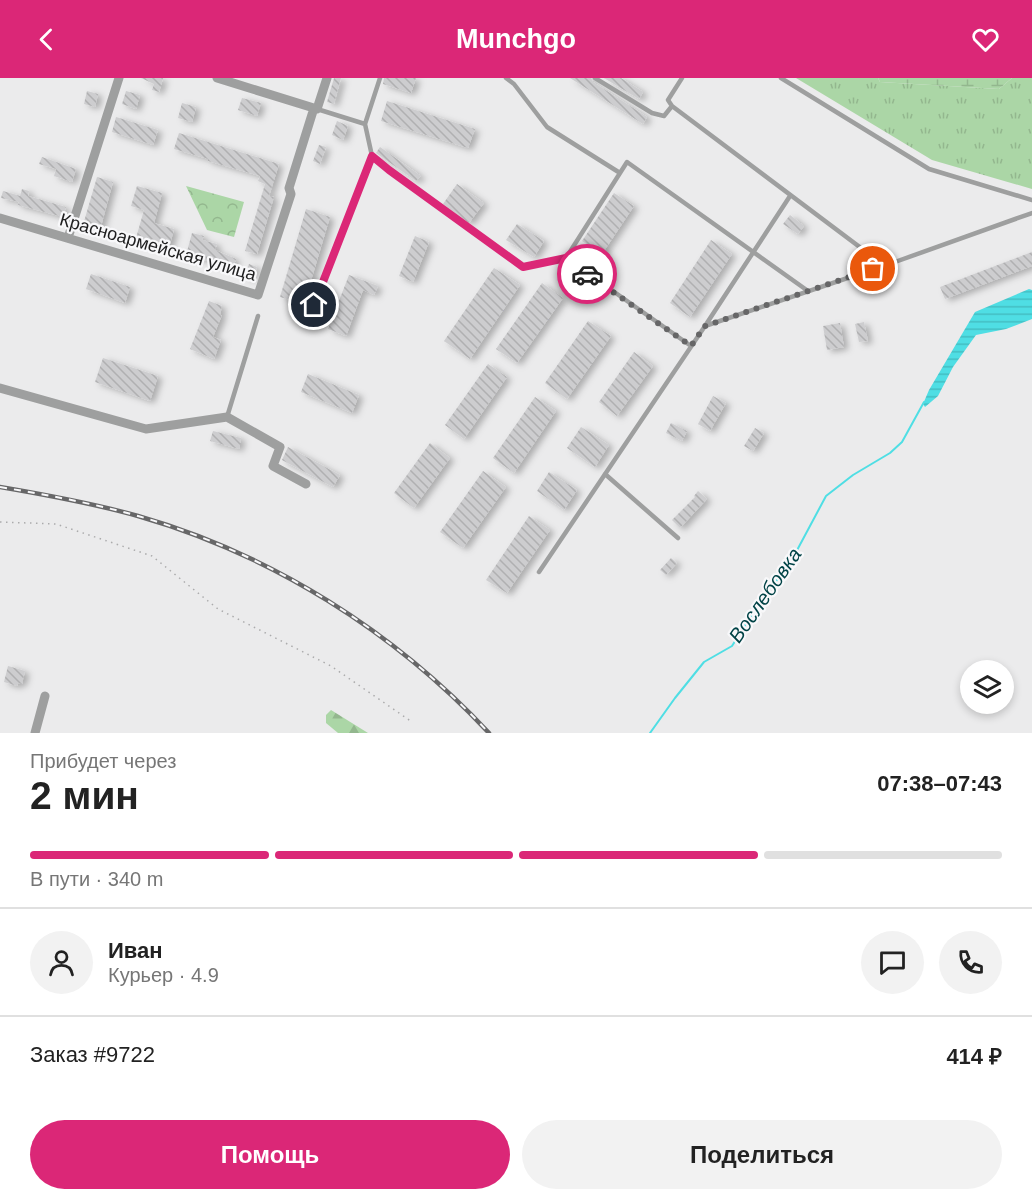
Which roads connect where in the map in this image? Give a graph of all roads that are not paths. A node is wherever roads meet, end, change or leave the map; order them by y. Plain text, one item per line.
1 (119, 78) edge
2 (217, 78) edge
3 (327, 78) edge
4 (380, 78) edge
5 (506, 78) edge
6 (595, 78) edge
7 (682, 78) edge
8 (781, 78) edge
9 (672, 106) junction
10 (316, 108) junction
11 (366, 124) junction
12 (372, 156) junction
13 (620, 173) junction
14 (790, 196) junction
15 (1032, 200) edge
16 (1032, 213) edge
17 (0, 218) edge
18 (68, 238) junction
19 (753, 252) junction
20 (566, 258) junction
21 (895, 262) junction
22 (808, 291) junction
23 (314, 305) dead end
24 (258, 316) dead end
25 (705, 326) junction
26 (691, 346) junction
27 (0, 388) edge
28 (227, 417) junction
29 (605, 474) junction
30 (306, 484) dead end
31 (678, 538) dead end
32 (539, 572) dead end
33 (45, 696) dead end
34 (35, 733) edge

1 - 18 street
2 - 10 street
3 - 10 street
4 - 11 lane
5 - 13 lane
6 - 9 lane
7 - 9 lane
8 - 15 lane
9 - 14 lane
10 - 11 lane
10 - 18 street, Красноармейская улица
11 - 12 lane
12 - 20 lane
12 - 23 lane
13 - 19 lane
13 - 20 lane
14 - 19 lane
14 - 21 lane
16 - 21 lane
17 - 18 street, Красноармейская улица
19 - 22 lane
19 - 25 lane
20 - 26 lane
21 - 22 lane
22 - 25 lane
24 - 28 lane
25 - 26 lane
26 - 29 lane
27 - 28 street
28 - 30 street
29 - 31 lane
29 - 32 lane
33 - 34 street

